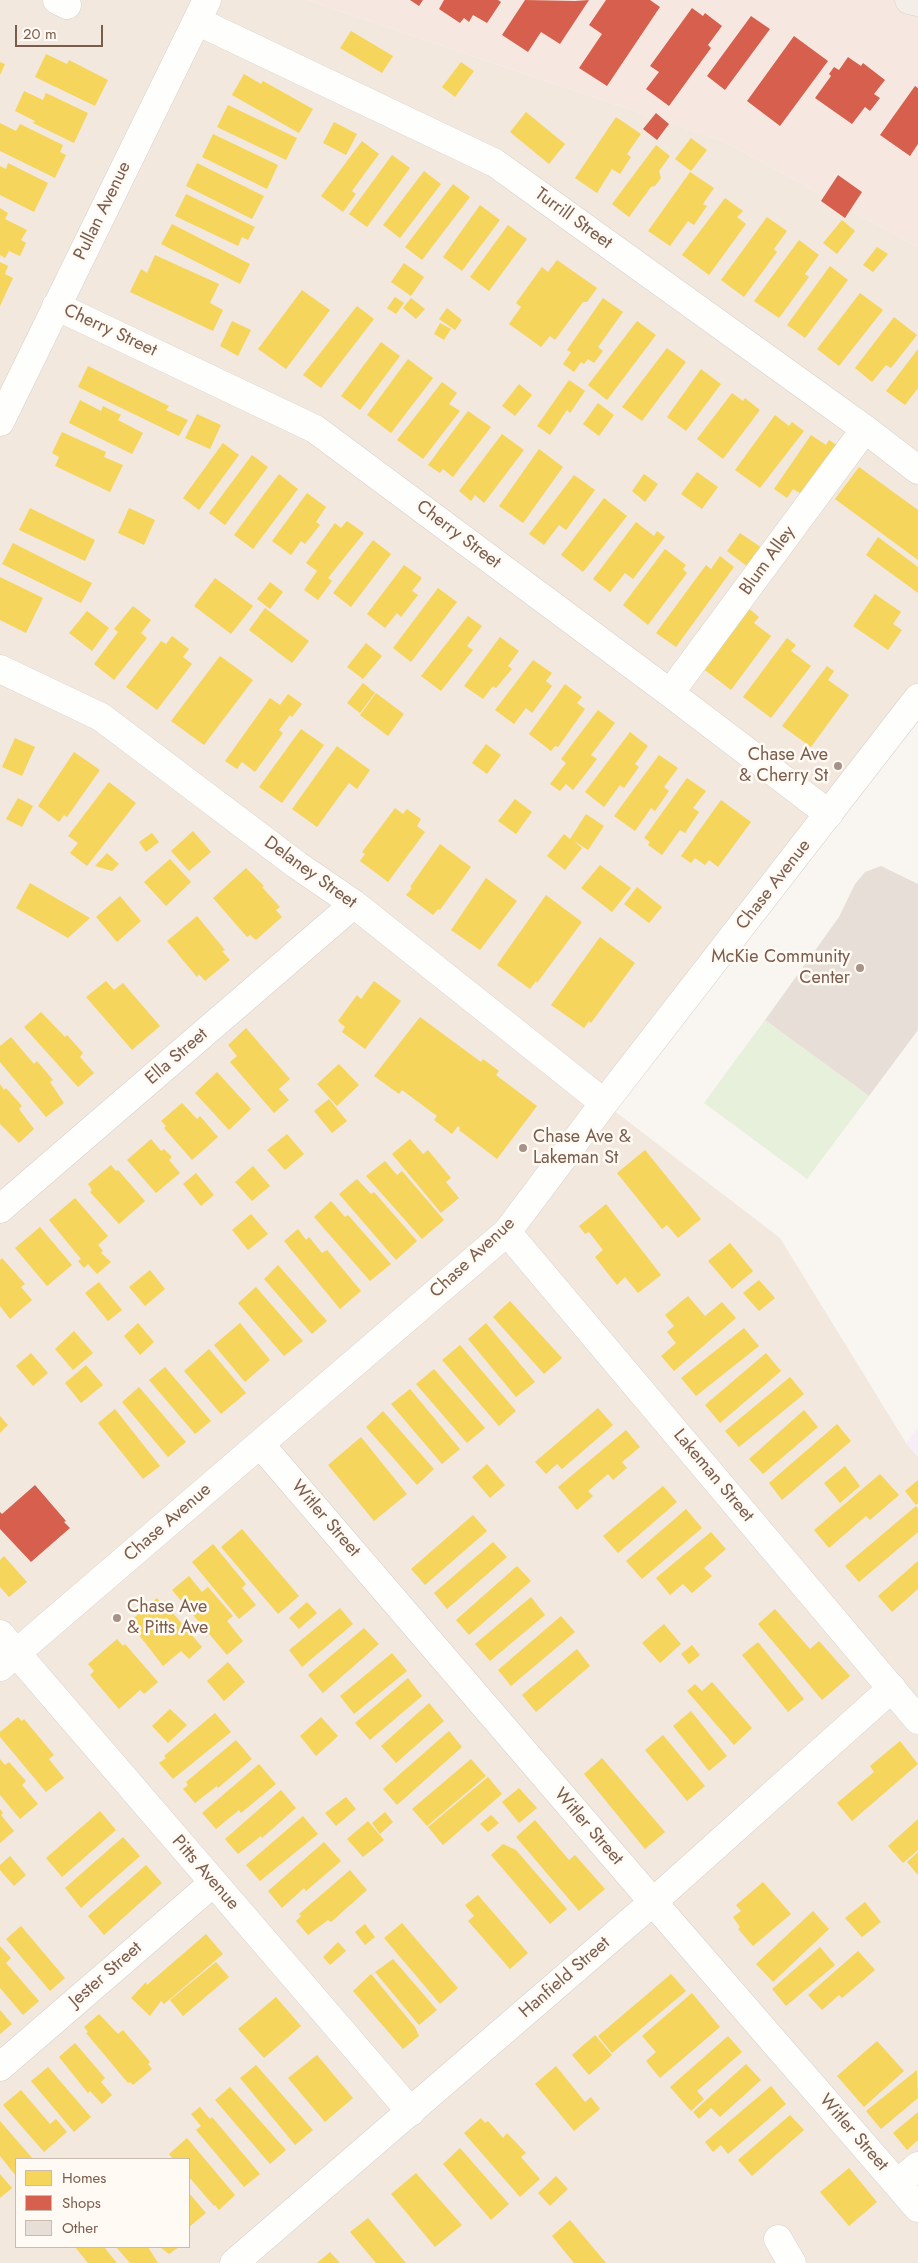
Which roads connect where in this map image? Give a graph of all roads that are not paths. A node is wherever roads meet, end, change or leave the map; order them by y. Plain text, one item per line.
1 (909, 0) edge
2 (918, 2) edge
3 (202, 11) edge
4 (56, 306) junction
5 (0, 422) edge
6 (865, 429) junction
7 (918, 470) edge
8 (0, 669) edge
9 (670, 692) junction
10 (918, 698) edge
11 (829, 814) junction
12 (354, 904) junction
13 (604, 1103) junction
14 (0, 1209) edge
15 (508, 1232) junction
16 (260, 1444) junction
17 (6, 1651) edge
18 (892, 1688) junction
19 (918, 1720) edge
20 (213, 1883) junction
21 (652, 1902) junction
22 (0, 2067) edge
23 (411, 2112) junction
24 (918, 2166) edge
25 (897, 2184) junction
26 (918, 2208) edge
27 (778, 2239) dead end
28 (234, 2263) edge
29 (792, 2263) edge

1 - 2 main road
3 - 4 street, Pullan Avenue
3 - 6 street, Turrill Street
4 - 5 street, Pullan Avenue
4 - 9 street, Cherry Street
6 - 7 street, Turrill Street
6 - 9 street, Blum Alley
8 - 12 street, Delaney Street
9 - 11 street, Cherry Street
10 - 11 street, Chase Avenue
11 - 13 street, Chase Avenue
12 - 13 street, Delaney Street
12 - 14 street, Ella Street
13 - 15 street, Chase Avenue
15 - 16 street, Chase Avenue
15 - 18 street, Lakeman Street
16 - 17 street, Chase Avenue
16 - 21 street, Witler Street
17 - 20 street, Pitts Avenue
18 - 19 street, Lakeman Street
18 - 21 street, Hanfield Street
20 - 22 street, Jester Street
20 - 23 street, Pitts Avenue
21 - 23 street, Hanfield Street
21 - 25 street, Witler Street
23 - 28 street, Hanfield Street
24 - 25 street
25 - 26 street, Witler Street
27 - 29 street

